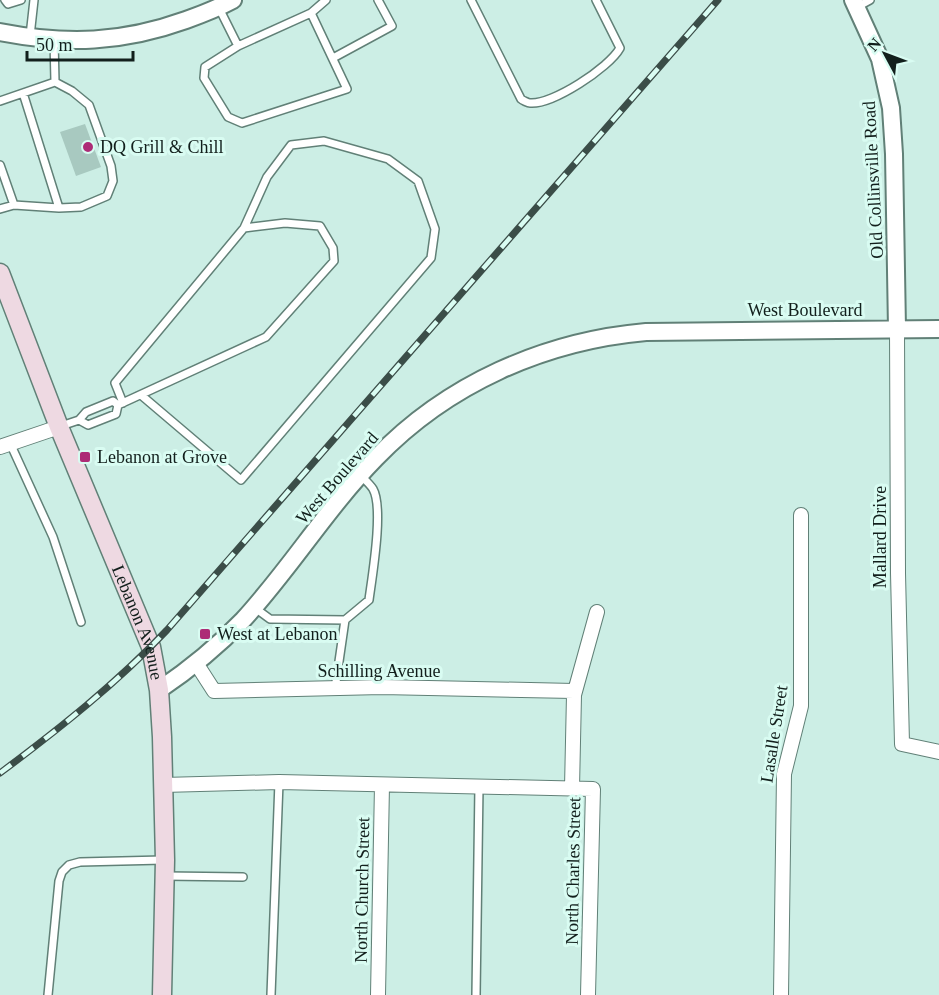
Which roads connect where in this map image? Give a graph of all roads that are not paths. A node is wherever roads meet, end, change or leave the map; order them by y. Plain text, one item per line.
1 (5, 0) edge
2 (21, 0) edge
3 (34, 0) edge
4 (326, 0) edge
5 (378, 0) edge
6 (471, 0) edge
7 (596, 0) edge
8 (860, 2) edge
9 (226, 4) edge
10 (311, 13) junction
11 (0, 32) edge
12 (30, 38) junction
13 (54, 40) junction
14 (238, 46) junction
15 (333, 58) junction
16 (55, 82) junction
17 (23, 93) junction
18 (0, 101) edge
19 (0, 165) edge
20 (14, 205) junction
21 (59, 208) junction
22 (0, 209) edge
23 (244, 228) junction
24 (0, 273) edge
25 (897, 329) junction
26 (939, 329) edge
27 (141, 395) junction
28 (121, 404) junction
29 (79, 420) junction
30 (59, 427) junction
31 (5, 445) edge
32 (360, 475) junction
33 (801, 515) dead end
34 (254, 607) junction
35 (597, 612) dead end
36 (345, 620) junction
37 (81, 622) dead end
38 (196, 663) junction
39 (334, 689) junction
40 (159, 690) junction
41 (574, 695) junction
42 (939, 752) edge
43 (279, 782) junction
44 (163, 785) junction
45 (382, 785) junction
46 (479, 786) junction
47 (572, 788) junction
48 (165, 868) junction
49 (243, 878) dead end
50 (48, 995) edge
51 (162, 995) edge
52 (271, 995) edge
53 (378, 995) edge
54 (476, 995) edge
55 (588, 995) edge
56 (782, 995) edge

1 - 2 lane
3 - 12 lane
4 - 10 lane
5 - 15 lane
6 - 7 lane
8 - 25 street, Old Collinsville Road
9 - 13 street
9 - 14 lane
10 - 14 lane
10 - 15 lane
11 - 12 street
12 - 13 street
13 - 16 lane
14 - 15 lane
16 - 17 lane
16 - 21 lane
17 - 18 lane
17 - 21 lane
19 - 20 lane
20 - 21 lane
20 - 22 lane
23 - 27 lane
23 - 27 lane
23 - 28 lane
24 - 30 main road, Lebanon Avenue
25 - 26 street, West Boulevard
25 - 32 street, West Boulevard
25 - 42 street, Mallard Drive
27 - 28 lane
28 - 29 lane
28 - 29 lane
29 - 30 lane
30 - 31 street
30 - 40 main road, Lebanon Avenue
31 - 37 lane
32 - 34 street, West Boulevard
32 - 36 lane
33 - 56 street, Lasalle Street
34 - 36 lane
34 - 38 street, West Boulevard
35 - 41 street, North Charles Street
36 - 39 lane
38 - 39 street, Schilling Avenue
38 - 40 street, West Boulevard
39 - 41 street, Schilling Avenue
40 - 44 main road, Lebanon Avenue
41 - 47 street, North Charles Street
43 - 44 street
43 - 45 street
43 - 52 lane
44 - 48 main road, Lebanon Avenue
45 - 46 street
45 - 53 street, North Church Street
46 - 47 street
46 - 54 lane
47 - 55 street, North Charles Street
48 - 49 lane
48 - 50 lane
48 - 51 main road, Lebanon Avenue

